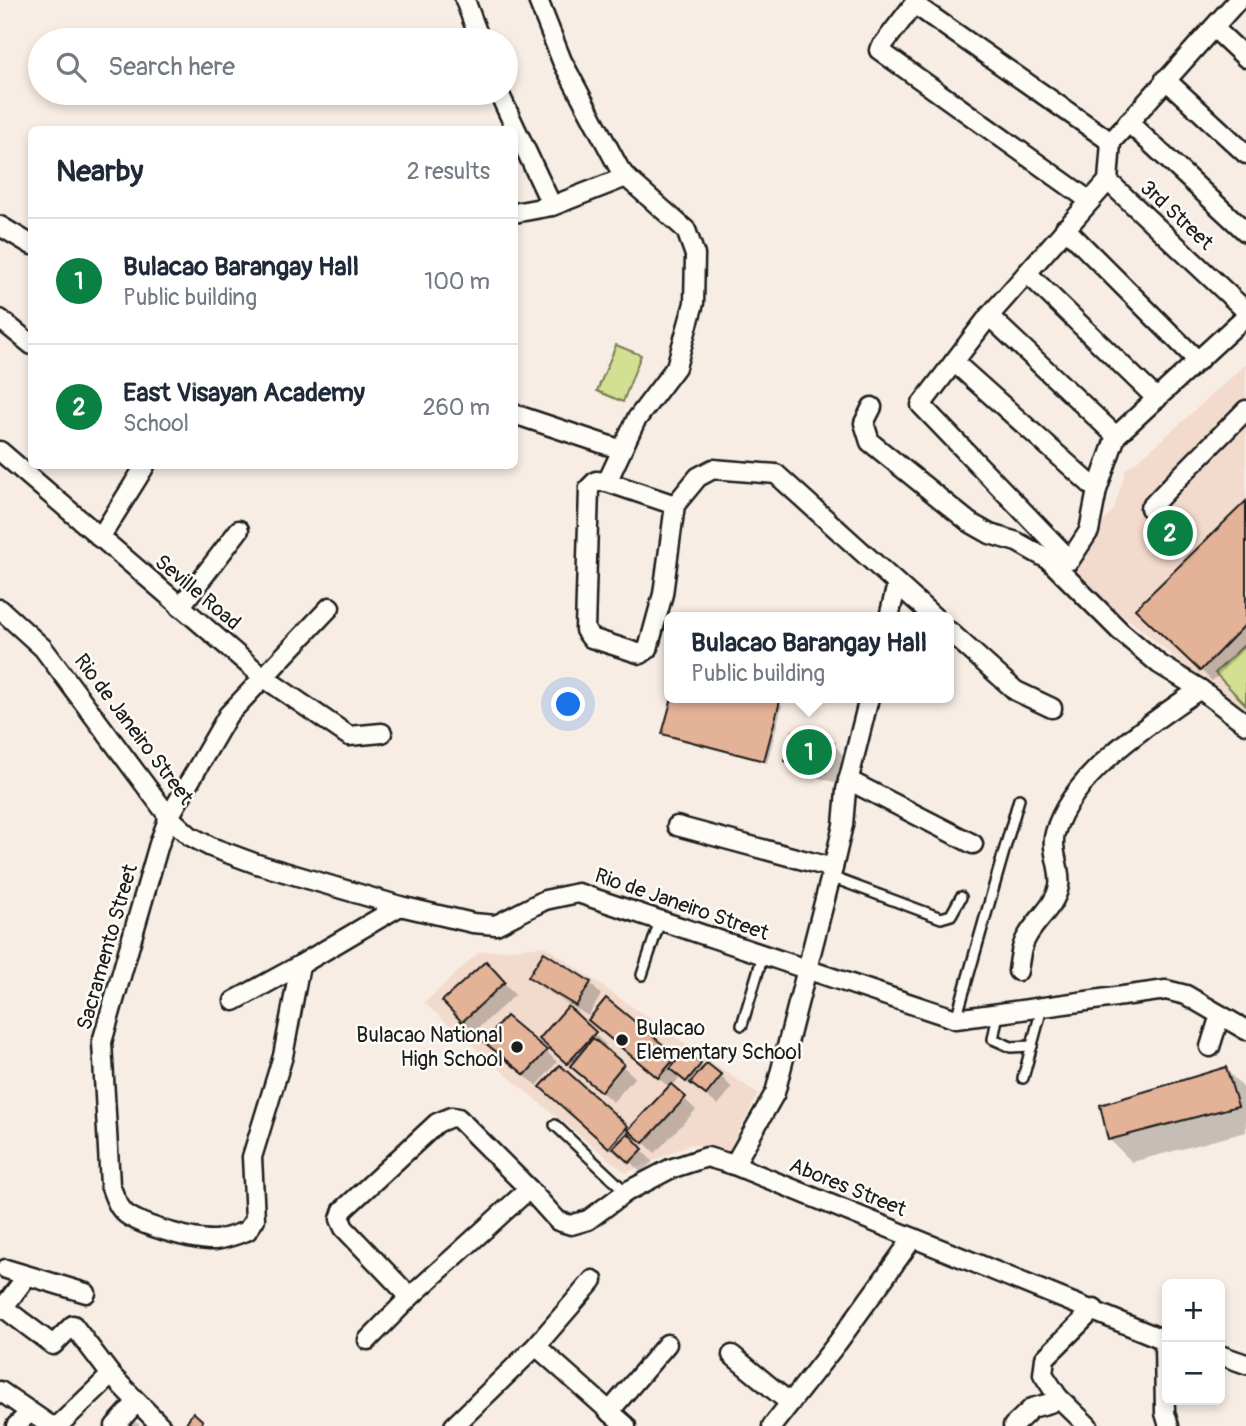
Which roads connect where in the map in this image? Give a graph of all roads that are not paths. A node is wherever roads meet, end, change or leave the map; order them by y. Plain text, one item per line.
1 (465, 0) edge
2 (538, 0) edge
3 (1237, 0) edge
4 (476, 28) edge
5 (1214, 28) junction
6 (1246, 58) edge
7 (1165, 79) junction
8 (505, 105) edge
9 (1128, 122) junction
10 (514, 126) edge
11 (518, 134) edge
12 (1111, 142) junction
13 (1246, 154) edge
14 (626, 177) junction
15 (1108, 181) junction
16 (1090, 201) junction
17 (552, 206) junction
18 (518, 213) edge
19 (1, 225) edge
20 (1065, 228) junction
21 (1246, 232) edge
22 (28, 242) edge
23 (1027, 273) junction
24 (1246, 313) edge
25 (989, 316) junction
26 (0, 319) edge
27 (28, 342) edge
28 (1198, 361) junction
29 (954, 362) junction
30 (1157, 399) junction
31 (872, 407) dead end
32 (1246, 410) edge
33 (518, 415) edge
34 (1116, 436) junction
35 (622, 450) junction
36 (0, 451) edge
37 (143, 469) edge
38 (607, 482) junction
39 (1097, 490) junction
40 (675, 505) junction
41 (1150, 508) dead end
42 (239, 530) dead end
43 (100, 538) junction
44 (897, 584) junction
45 (180, 607) junction
46 (330, 607) dead end
47 (0, 608) edge
48 (890, 612) edge
49 (928, 612) edge
50 (954, 635) edge
51 (263, 677) junction
52 (1200, 689) junction
53 (868, 703) edge
54 (1052, 708) dead end
55 (1246, 724) edge
56 (382, 733) dead end
57 (848, 780) junction
58 (1019, 799) dead end
59 (169, 817) junction
60 (677, 826) dead end
61 (973, 844) dead end
62 (832, 873) junction
63 (961, 897) dead end
64 (400, 906) junction
65 (660, 921) junction
66 (763, 955) junction
67 (300, 965) junction
68 (806, 969) junction
69 (1018, 971) dead end
70 (642, 975) dead end
71 (233, 1001) dead end
72 (1042, 1008) junction
73 (998, 1014) junction
74 (1220, 1015) junction
75 (956, 1019) junction
76 (742, 1026) dead end
77 (1246, 1030) edge
78 (1032, 1046) junction
79 (1210, 1047) dead end
80 (1023, 1078) dead end
81 (555, 1125) dead end
82 (734, 1165) junction
83 (529, 1189) junction
84 (626, 1192) junction
85 (913, 1238) junction
86 (6, 1269) dead end
87 (27, 1276) junction
88 (593, 1280) dead end
89 (86, 1293) dead end
90 (410, 1297) junction
91 (2, 1306) edge
92 (1094, 1310) junction
93 (1162, 1339) edge
94 (368, 1340) dead end
95 (1165, 1342) edge
96 (667, 1344) dead end
97 (536, 1346) junction
98 (732, 1355) dead end
99 (1225, 1358) edge
100 (1246, 1364) edge
101 (111, 1375) junction
102 (0, 1391) edge
103 (1058, 1397) junction
104 (136, 1403) junction
105 (790, 1403) junction
106 (609, 1412) junction
107 (29, 1413) junction
108 (16, 1426) edge
109 (52, 1426) edge
110 (115, 1426) edge
111 (161, 1426) edge
112 (454, 1426) edge
113 (626, 1426) edge
114 (772, 1426) edge
115 (1013, 1426) edge
116 (1088, 1426) edge
117 (1169, 1426) edge

1 - 4 street
2 - 14 street
3 - 5 street
5 - 6 street
5 - 7 street
7 - 9 street
7 - 13 street
8 - 10 street
9 - 12 street
9 - 21 street
11 - 17 street
12 - 15 street
12 - 16 street
14 - 17 street
14 - 35 street
15 - 16 street
15 - 24 street, 3rd Street
16 - 20 street
17 - 18 street
19 - 22 street
20 - 23 street
20 - 28 street
23 - 25 street
23 - 30 street
24 - 28 street
25 - 29 street
25 - 34 street
26 - 27 street
28 - 30 street
29 - 39 street
29 - 39 street
30 - 34 street
31 - 52 street
32 - 41 street
33 - 35 street
34 - 39 street
35 - 38 street
36 - 43 street, Seville Road
37 - 43 street
38 - 40 street
38 - 40 street
40 - 44 street
42 - 45 street
43 - 45 street, Seville Road
44 - 48 street
44 - 49 street
45 - 51 street, Seville Road
46 - 51 street, Sacramento Street
47 - 59 street, Rio de Janeiro Street
50 - 54 street
51 - 56 street, Seville Road
51 - 59 street, Sacramento Street
52 - 55 street
52 - 69 street
53 - 57 street
57 - 61 street
57 - 62 street
58 - 75 lane
59 - 64 street, Rio de Janeiro Street
59 - 67 street, Sacramento Street
60 - 62 street
62 - 63 lane
62 - 68 street
64 - 65 street, Rio de Janeiro Street
64 - 67 street
65 - 66 street, Rio de Janeiro Street
65 - 70 lane
66 - 68 street, Rio de Janeiro Street
66 - 76 lane
67 - 71 street
68 - 75 street, Rio de Janeiro Street
68 - 82 street
72 - 73 street, Rio de Janeiro Street
72 - 74 street, Rio de Janeiro Street
72 - 78 lane
73 - 75 street, Rio de Janeiro Street
73 - 78 lane
74 - 77 street, Rio de Janeiro Street
74 - 79 street
78 - 80 lane
81 - 84 lane
82 - 84 street, Abores Street
82 - 85 street, Abores Street
83 - 84 street, Abores Street
83 - 90 street
83 - 90 street, Abores Street
85 - 92 street, Abores Street
85 - 105 street
86 - 87 street
87 - 89 street
87 - 91 street
88 - 97 street
90 - 94 street
91 - 101 street
92 - 93 street, Abores Street
92 - 103 street
95 - 117 street
96 - 106 street
97 - 106 street
97 - 112 street
98 - 105 street
99 - 100 street
101 - 104 street
101 - 109 street
102 - 107 street
103 - 115 street
103 - 116 street
104 - 110 street
104 - 111 street
105 - 114 street
106 - 113 street
107 - 108 street
107 - 109 street

